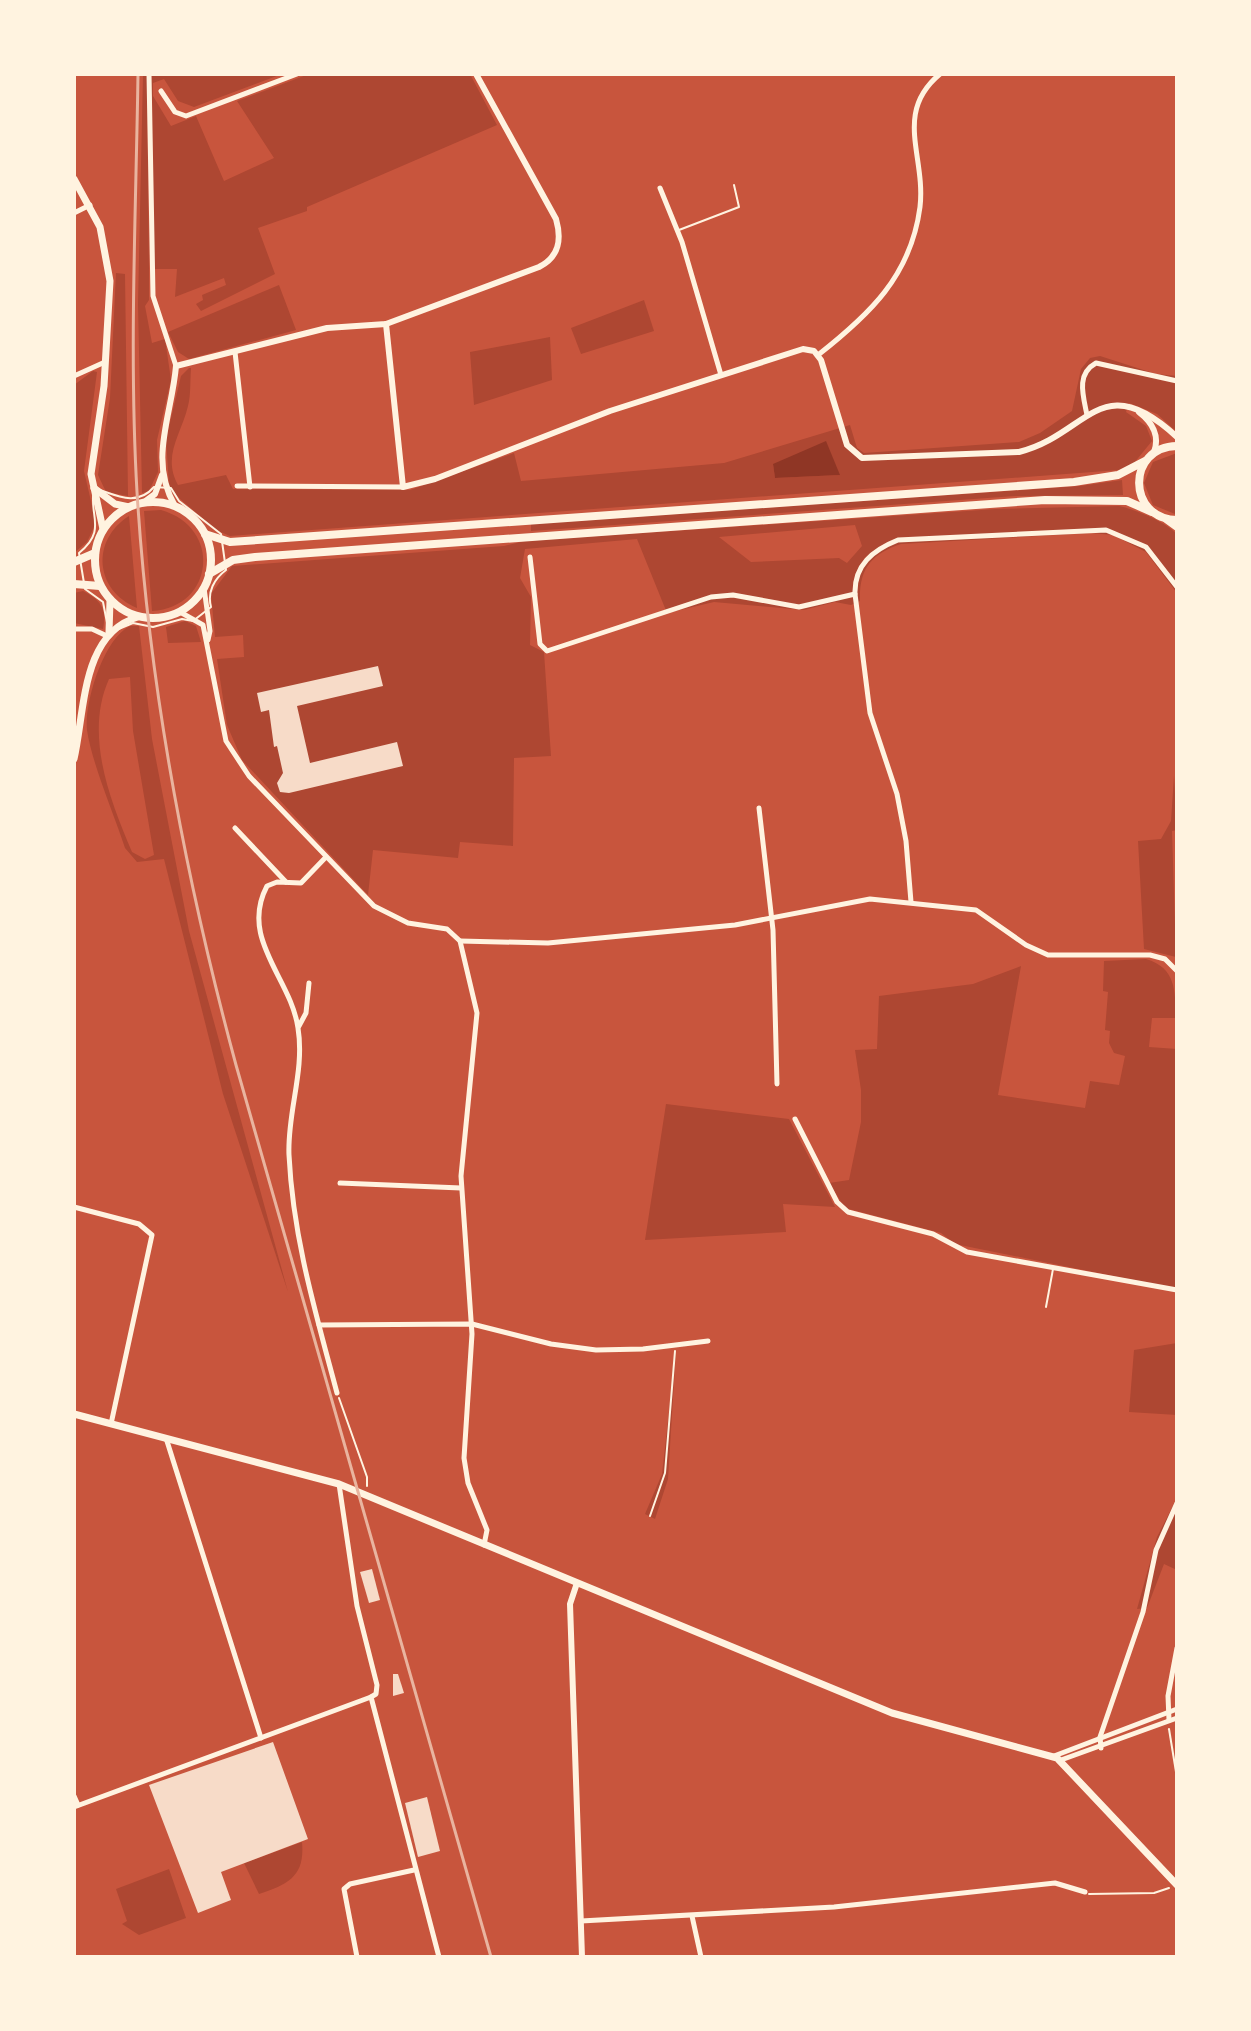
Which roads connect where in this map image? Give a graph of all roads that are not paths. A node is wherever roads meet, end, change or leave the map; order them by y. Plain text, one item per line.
1 (149, 74) edge
2 (297, 74) edge
3 (476, 74) edge
4 (940, 74) edge
5 (161, 91) dead end
6 (74, 179) edge
7 (734, 185) dead end
8 (660, 188) dead end
9 (91, 205) junction
10 (74, 213) edge
11 (678, 231) junction
12 (386, 324) junction
13 (235, 352) junction
14 (818, 355) junction
15 (106, 362) junction
16 (176, 366) junction
17 (721, 375) junction
18 (74, 376) edge
19 (1177, 381) edge
20 (1132, 409) junction
21 (1087, 415) junction
22 (1177, 437) edge
23 (1177, 446) edge
24 (1154, 452) junction
25 (1145, 461) junction
26 (163, 472) junction
27 (237, 486) dead end
28 (250, 487) junction
29 (403, 487) junction
30 (94, 488) junction
31 (143, 499) junction
32 (129, 503) junction
33 (175, 506) junction
34 (1152, 512) junction
35 (1163, 518) junction
36 (1177, 520) edge
37 (1177, 528) edge
38 (103, 529) junction
39 (205, 534) junction
40 (95, 553) junction
41 (530, 557) dead end
42 (77, 562) edge
43 (209, 574) junction
44 (81, 586) edge
45 (100, 586) junction
46 (1177, 587) edge
47 (204, 588) junction
48 (855, 594) junction
49 (110, 600) junction
50 (180, 612) junction
51 (138, 620) junction
52 (74, 629) edge
53 (108, 635) junction
54 (208, 641) junction
55 (85, 699) junction
56 (74, 700) edge
57 (74, 759) edge
58 (759, 808) dead end
59 (235, 828) dead end
60 (326, 857) junction
61 (286, 882) junction
62 (911, 902) junction
63 (771, 918) junction
64 (460, 941) junction
65 (1176, 970) edge
66 (309, 983) dead end
67 (298, 1027) junction
68 (777, 1084) dead end
69 (795, 1119) dead end
70 (340, 1183) dead end
71 (461, 1188) junction
72 (74, 1207) edge
73 (1053, 1269) junction
74 (1177, 1290) edge
75 (1046, 1307) dead end
76 (472, 1324) junction
77 (319, 1325) junction
78 (708, 1341) dead end
79 (337, 1393) road end
80 (74, 1414) edge
81 (111, 1424) junction
82 (166, 1437) junction
83 (339, 1484) junction
84 (1177, 1503) edge
85 (484, 1545) junction
86 (577, 1583) junction
87 (1177, 1648) edge
88 (371, 1697) junction
89 (1177, 1709) edge
90 (1168, 1711) junction
91 (1177, 1718) edge
92 (1169, 1720) junction
93 (261, 1738) junction
94 (1100, 1744) junction
95 (1057, 1758) junction
96 (74, 1796) edge
97 (76, 1806) edge
98 (414, 1870) junction
99 (1177, 1885) edge
100 (1085, 1892) road end
101 (692, 1916) junction
102 (581, 1921) junction
103 (357, 1957) edge
104 (439, 1957) edge
105 (582, 1957) edge
106 (701, 1957) edge

1 - 16 street
2 - 5 street
3 - 12 street
4 - 14 street
6 - 9 main road
7 - 11 lane
8 - 11 street
9 - 10 street
9 - 15 main road
11 - 17 street
12 - 13 street
12 - 29 street
13 - 16 street
13 - 28 street
14 - 17 street
14 - 21 street
15 - 18 street
15 - 30 main road
16 - 26 street
17 - 29 street
19 - 21 street
20 - 21 street
20 - 22 street
20 - 24 street
23 - 24 highway
24 - 25 highway
25 - 34 highway
25 - 39 highway
26 - 31 street
26 - 33 street
27 - 28 street
28 - 29 street
30 - 32 main road
30 - 38 main road
31 - 32 highway
31 - 33 highway
32 - 38 highway
33 - 39 highway
34 - 35 highway
34 - 43 highway
35 - 36 highway
35 - 37 street
38 - 40 highway
39 - 43 highway
40 - 42 highway
40 - 45 highway
41 - 48 street
43 - 47 highway
44 - 45 highway
45 - 49 highway
46 - 48 street
47 - 50 highway
47 - 54 street
48 - 62 street
49 - 51 highway
49 - 53 main road
50 - 51 highway
50 - 54 street
51 - 53 main road
52 - 53 street
53 - 55 main road
54 - 60 street
55 - 56 street
55 - 57 main road
58 - 63 street
59 - 61 street
60 - 61 street
60 - 64 street
61 - 67 street
62 - 63 street
62 - 65 street
63 - 64 street
63 - 68 street
64 - 71 street
66 - 67 street
67 - 77 street
69 - 73 street
70 - 71 street
71 - 76 street
72 - 81 street
73 - 74 street
73 - 75 lane
76 - 77 street
76 - 78 street
76 - 85 street
77 - 79 street
80 - 81 main road
81 - 82 main road
82 - 83 main road
82 - 93 street
83 - 85 main road
83 - 88 street
84 - 94 street
85 - 86 main road
86 - 95 main road
86 - 102 street
87 - 90 street
88 - 93 street
88 - 98 street
89 - 90 street
90 - 92 street
90 - 94 street
91 - 92 street
92 - 94 street
93 - 97 street
94 - 95 street
95 - 99 main road
96 - 97 street
98 - 103 street
98 - 104 street
100 - 101 street
101 - 102 street
101 - 106 street
102 - 105 street

